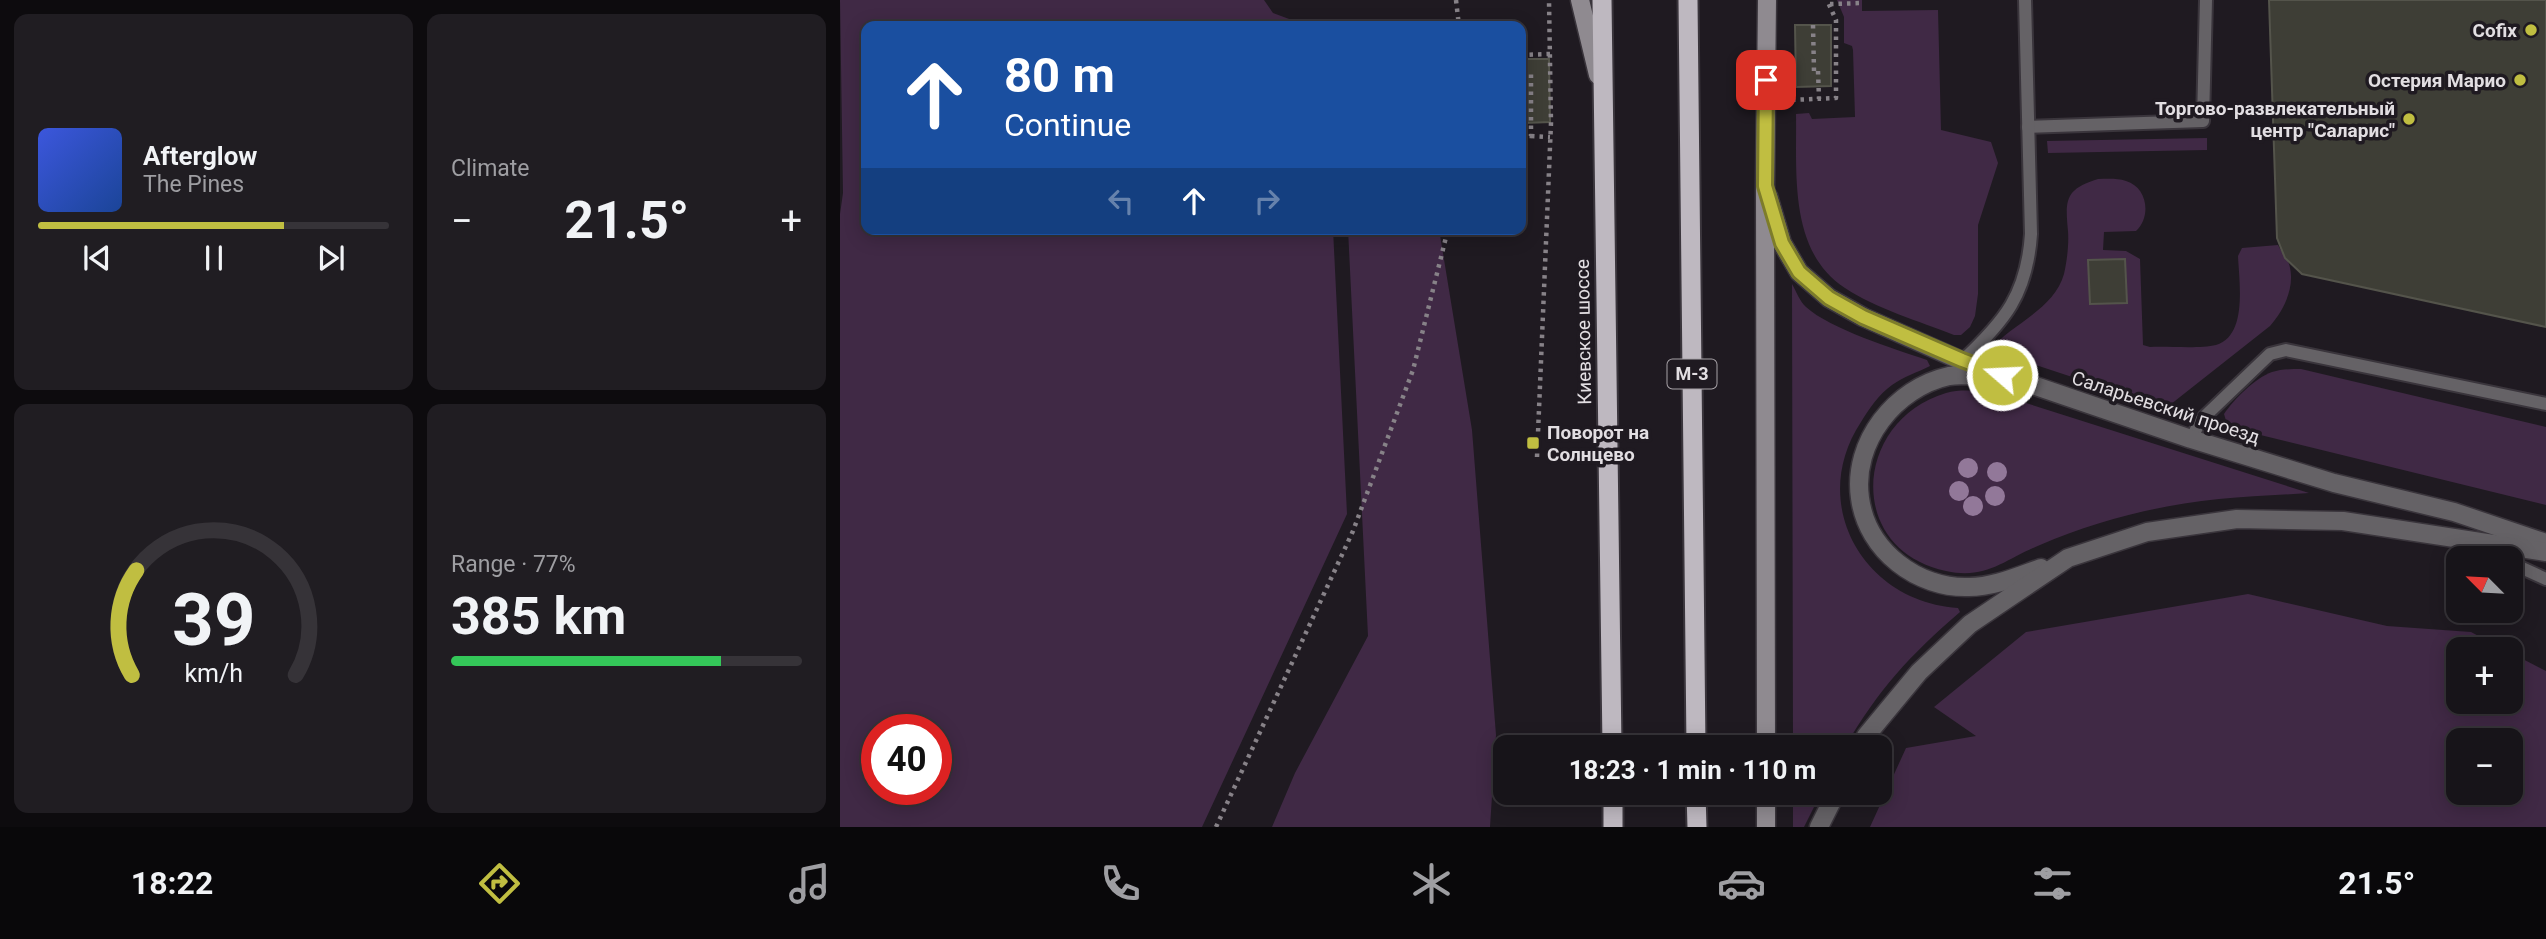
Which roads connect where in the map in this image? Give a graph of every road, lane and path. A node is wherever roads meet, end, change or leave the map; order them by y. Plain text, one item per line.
1 (1456, 0) edge
2 (1549, 0) edge
3 (1580, 0) edge
4 (1602, 0) edge
5 (1688, 0) edge
6 (1766, 0) edge
7 (2025, 0) edge
8 (2206, 0) edge
9 (1828, 2) edge
10 (1863, 3) dead end
11 (1458, 21) edge
12 (1813, 25) dead end
13 (1550, 54) junction
14 (1526, 55) edge
15 (1526, 66) edge
16 (1819, 99) junction
17 (1792, 100) dead end
18 (1602, 106) junction
19 (2028, 127) junction
20 (1526, 136) edge
21 (1531, 136) junction
22 (1550, 137) junction
23 (1765, 186) junction
24 (1447, 235) edge
25 (1962, 360) junction
26 (2043, 389) junction
27 (2546, 404) edge
28 (2191, 439) junction
29 (1537, 457) dead end
30 (2458, 538) junction
31 (2546, 543) edge
32 (2476, 546) edge
33 (2546, 552) edge
34 (2068, 558) junction
35 (2524, 568) edge
36 (2546, 579) edge
37 (1612, 735) edge
38 (1696, 735) edge
39 (1766, 735) edge
40 (1868, 735) edge
41 (1613, 805) edge
42 (1696, 805) edge
43 (1766, 805) edge
44 (1830, 805) edge
45 (1216, 827) edge
46 (1614, 827) edge
47 (1697, 827) edge
48 (1766, 827) edge
49 (1819, 827) edge

1 - 11 path
2 - 13 path
3 - 18 main road
4 - 18 highway, Киевское шоссе
5 - 38 highway, М-3
6 - 23 main road
7 - 19 lane
8 - 19 lane
9 - 10 path
9 - 16 path
12 - 16 path
13 - 14 path
13 - 22 path
15 - 21 path
16 - 17 path
18 - 37 highway, Киевское шоссе
19 - 25 lane
20 - 21 path
21 - 22 path
22 - 29 path
23 - 25 street, Саларьевский проезд
23 - 39 main road
24 - 45 path
25 - 26 street, Саларьевский проезд
26 - 28 street, Саларьевский проезд
26 - 34 street
27 - 28 lane
28 - 31 street, Саларьевский проезд
30 - 32 lane
30 - 33 street
30 - 34 street
34 - 40 street
35 - 36 lane
41 - 46 highway
42 - 47 highway
43 - 48 main road
44 - 49 street

